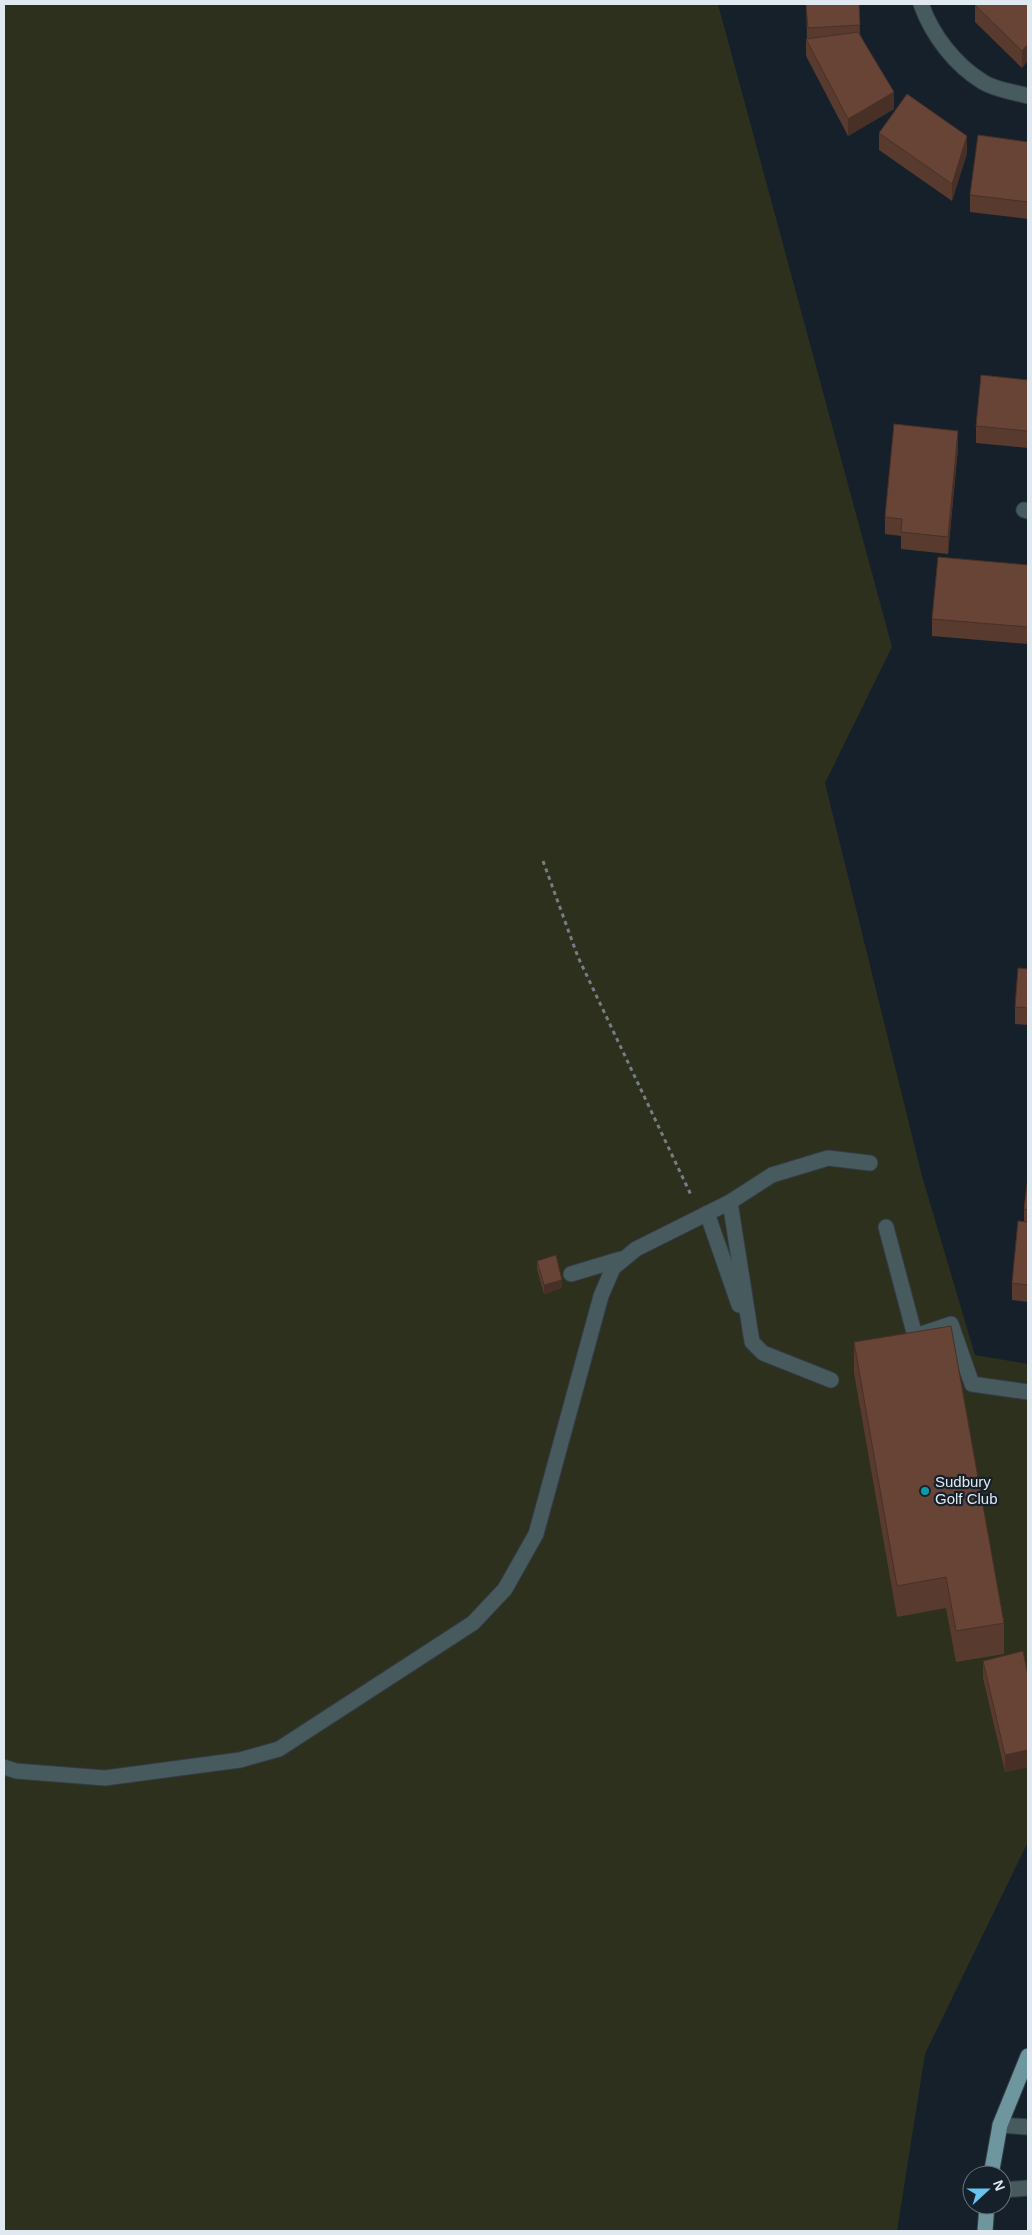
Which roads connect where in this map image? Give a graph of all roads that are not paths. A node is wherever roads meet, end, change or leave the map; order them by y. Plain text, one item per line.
1 (921, 4) edge
2 (1028, 96) edge
3 (870, 1163) dead end
4 (730, 1202) junction
5 (707, 1213) junction
6 (886, 1227) dead end
7 (625, 1258) junction
8 (572, 1274) dead end
9 (752, 1342) junction
10 (831, 1380) dead end
11 (1028, 1392) edge
12 (4, 1767) edge
13 (1028, 2056) edge
14 (1000, 2124) junction
15 (1028, 2127) edge
16 (993, 2165) edge
17 (1028, 2188) edge
18 (1012, 2189) edge
19 (986, 2215) edge
20 (985, 2231) edge

1 - 2 street
3 - 4 street
4 - 5 street
4 - 9 street
5 - 7 street
5 - 9 street
6 - 11 street
7 - 8 street
7 - 12 street
9 - 10 street
13 - 14 main road
14 - 15 street
14 - 16 main road
17 - 18 street
19 - 20 main road

